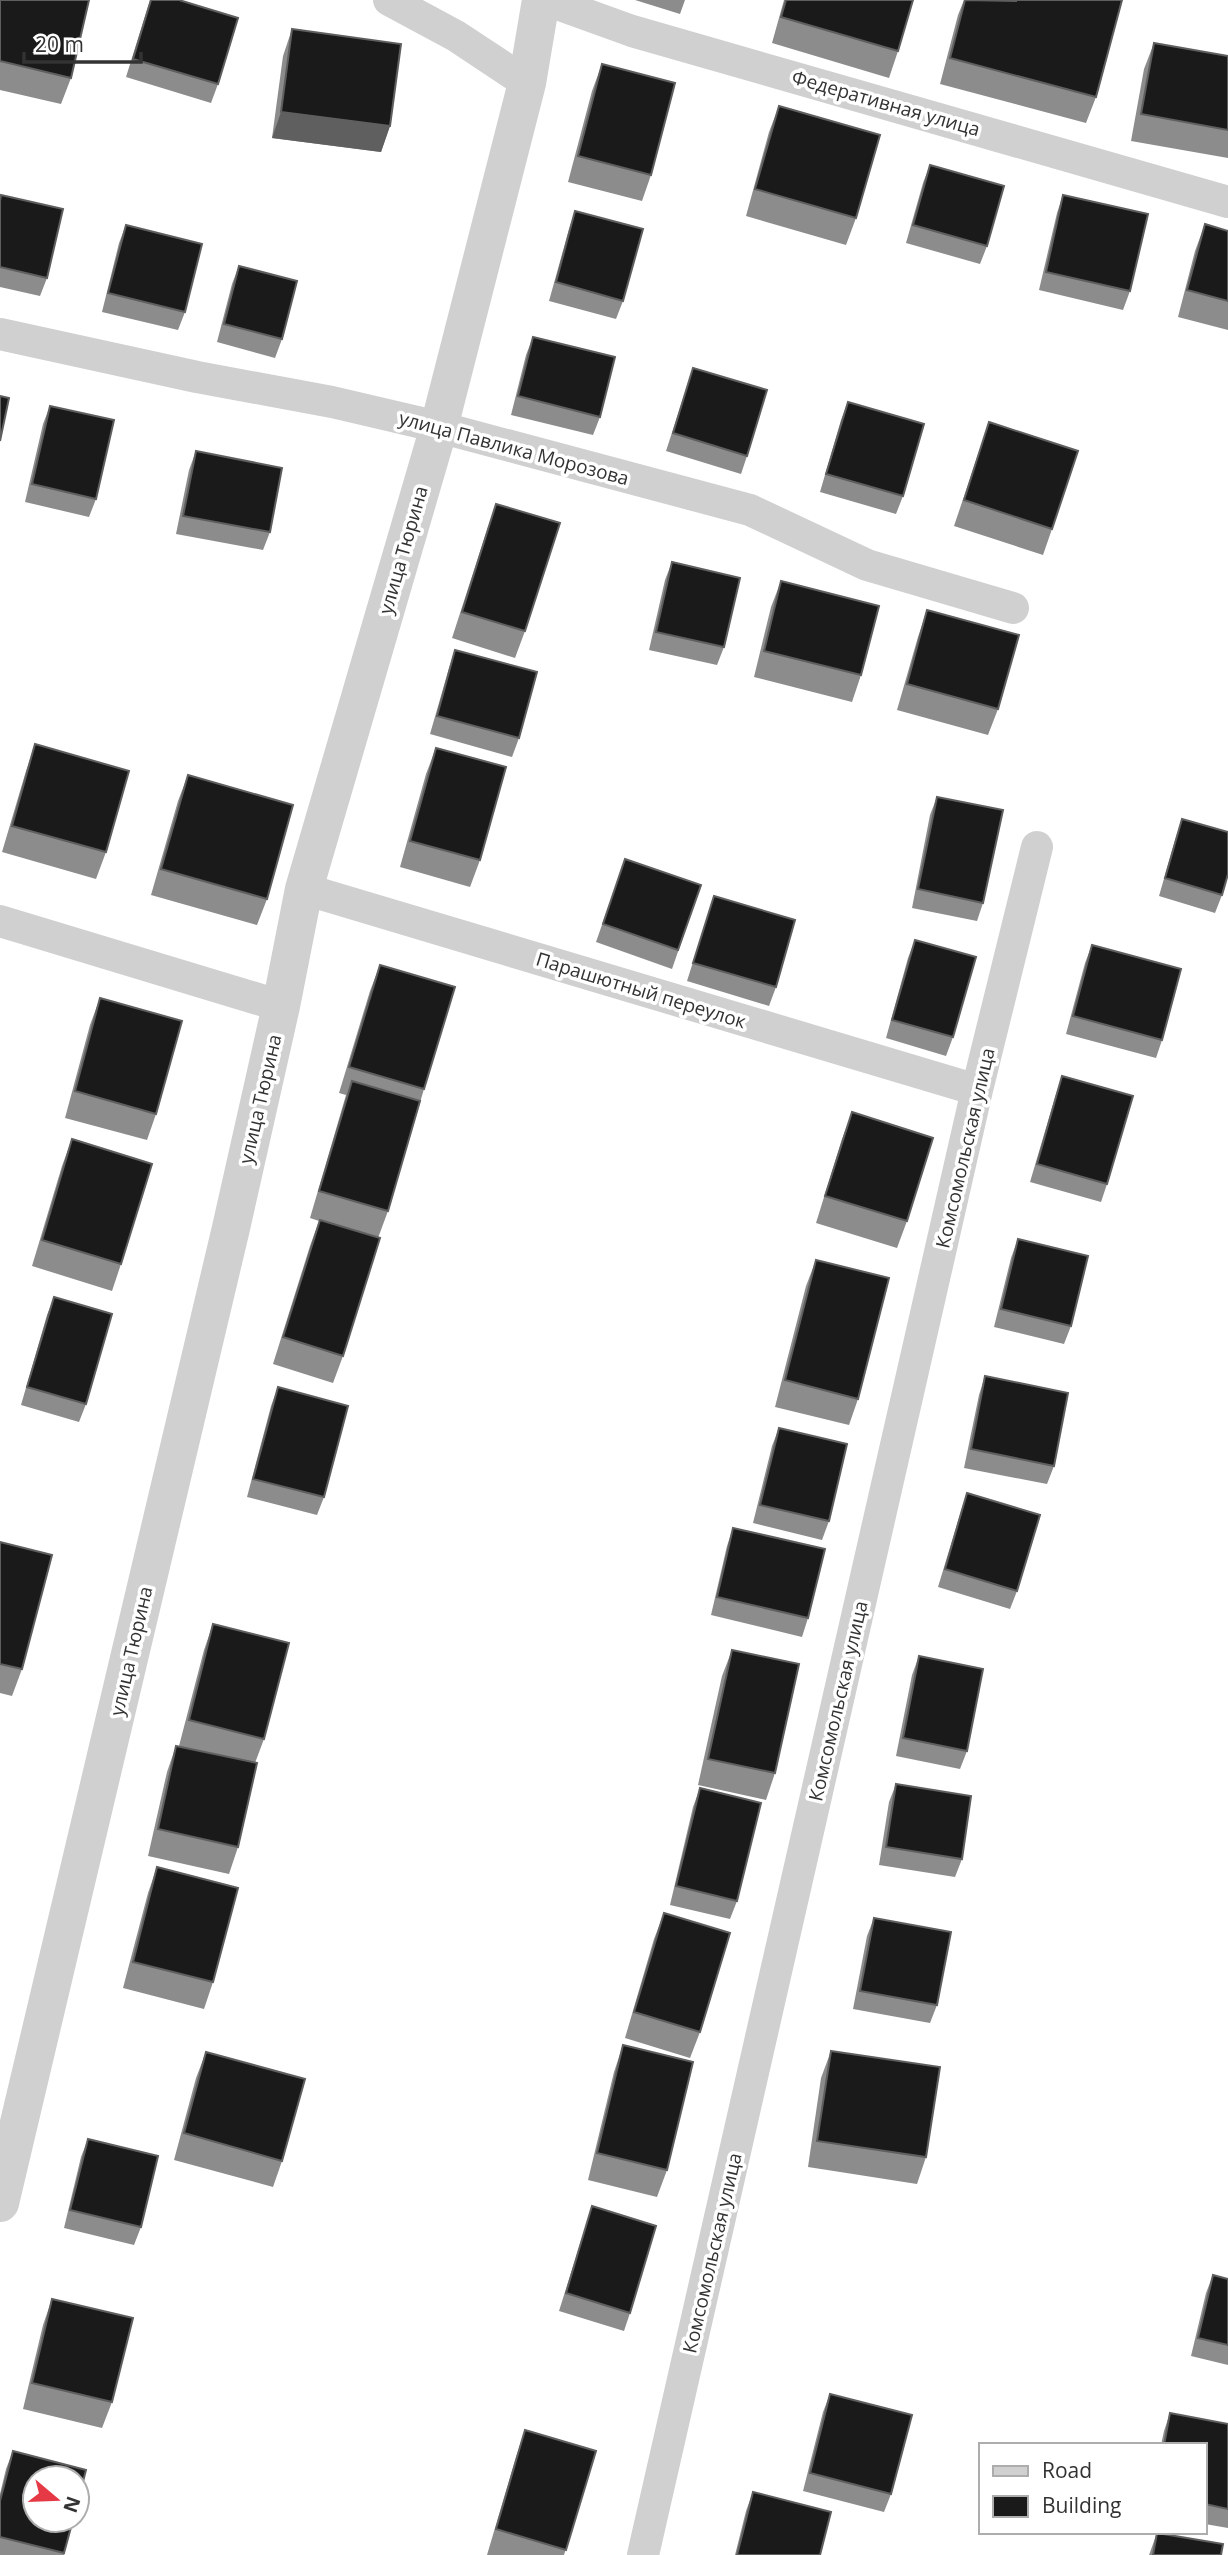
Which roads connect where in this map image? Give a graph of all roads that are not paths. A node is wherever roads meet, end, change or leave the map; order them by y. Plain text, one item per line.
1 (389, 0) edge
2 (543, 0) edge
3 (527, 82) junction
4 (1228, 202) edge
5 (0, 334) edge
6 (439, 427) junction
7 (1013, 608) dead end
8 (1037, 847) dead end
9 (304, 889) junction
10 (0, 921) edge
11 (281, 1006) junction
12 (977, 1090) junction
13 (0, 2203) edge
14 (643, 2555) edge

1 - 3 street
2 - 3 street, улица Тюрина
2 - 4 street, Федеративная улица
3 - 6 street, улица Тюрина
5 - 6 street, улица Павлика Морозова
6 - 7 street, улица Павлика Морозова
6 - 9 street, улица Тюрина
8 - 12 street, Комсомольская улица
9 - 11 street, улица Тюрина
9 - 12 street, Парашютный переулок
10 - 11 street
11 - 13 street, улица Тюрина
12 - 14 street, Комсомольская улица

